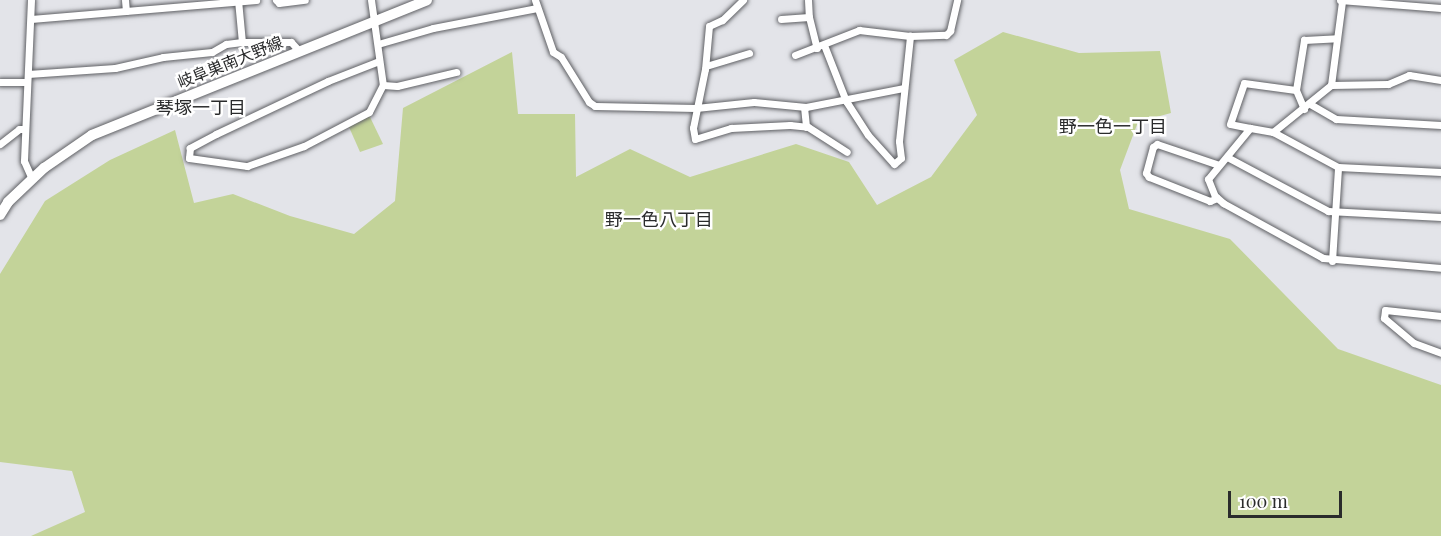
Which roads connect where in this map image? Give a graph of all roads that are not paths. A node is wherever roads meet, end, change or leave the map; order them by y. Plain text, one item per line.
1 (31, 0) edge
2 (125, 0) edge
3 (256, 0) edge
4 (276, 0) edge
5 (305, 0) edge
6 (371, 0) edge
7 (427, 0) edge
8 (742, 0) edge
9 (808, 0) edge
10 (957, 0) edge
11 (238, 1) edge
12 (1341, 1) edge
13 (1371, 2) edge
14 (536, 4) edge
15 (1441, 8) edge
16 (126, 11) junction
17 (809, 17) junction
18 (31, 19) junction
19 (781, 19) dead end
20 (373, 22) junction
21 (910, 36) junction
22 (1337, 38) junction
23 (242, 42) junction
24 (378, 44) junction
25 (821, 46) junction
26 (299, 51) junction
27 (749, 53) dead end
28 (795, 55) dead end
29 (379, 61) junction
30 (706, 66) junction
31 (456, 72) dead end
32 (27, 78) junction
33 (1441, 80) edge
34 (0, 82) edge
35 (383, 85) junction
36 (1331, 85) junction
37 (904, 88) junction
38 (1296, 90) junction
39 (846, 101) junction
40 (804, 107) junction
41 (1307, 107) junction
42 (696, 108) junction
43 (1441, 125) edge
44 (806, 127) junction
45 (1250, 128) junction
46 (24, 129) junction
47 (1274, 132) junction
48 (0, 144) edge
49 (847, 152) dead end
50 (1227, 157) junction
51 (1219, 165) junction
52 (1338, 167) junction
53 (1441, 172) edge
54 (32, 178) junction
55 (1217, 198) junction
56 (1336, 213) junction
57 (0, 215) edge
58 (1441, 217) edge
59 (1332, 261) junction
60 (1441, 268) edge
61 (1441, 316) edge
62 (1441, 353) edge

1 - 18 street
2 - 16 street
3 - 11 street
4 - 5 street
6 - 20 street
7 - 20 main road, 岐阜巣南大野線
8 - 30 street
9 - 17 street
10 - 21 street
11 - 16 street
11 - 23 street
12 - 13 street
12 - 22 street
13 - 15 street
14 - 24 street
14 - 42 street
16 - 18 street
17 - 19 street
17 - 25 street
18 - 32 street
20 - 24 street
20 - 26 main road, 岐阜巣南大野線
21 - 25 street
21 - 37 street
22 - 36 street
22 - 38 street
23 - 26 street
23 - 32 street
24 - 29 street
25 - 28 street
25 - 39 street
26 - 54 main road, 岐阜巣南大野線
27 - 30 street
29 - 35 street
29 - 35 street
30 - 42 street
31 - 35 street
32 - 34 street
32 - 46 street
33 - 36 street
36 - 41 street
37 - 39 street
37 - 39 street
38 - 41 street
38 - 45 street
39 - 40 street
40 - 42 street
40 - 44 street
41 - 43 street
41 - 47 street
42 - 44 street
44 - 49 street
45 - 47 street
45 - 50 street
46 - 48 street
46 - 54 street
47 - 52 street
50 - 51 street
50 - 56 street
51 - 55 street
51 - 55 street
52 - 53 street
52 - 56 street
54 - 57 main road, 岐阜巣南大野線
55 - 59 street
56 - 58 street
56 - 59 street
59 - 60 street
61 - 62 street

